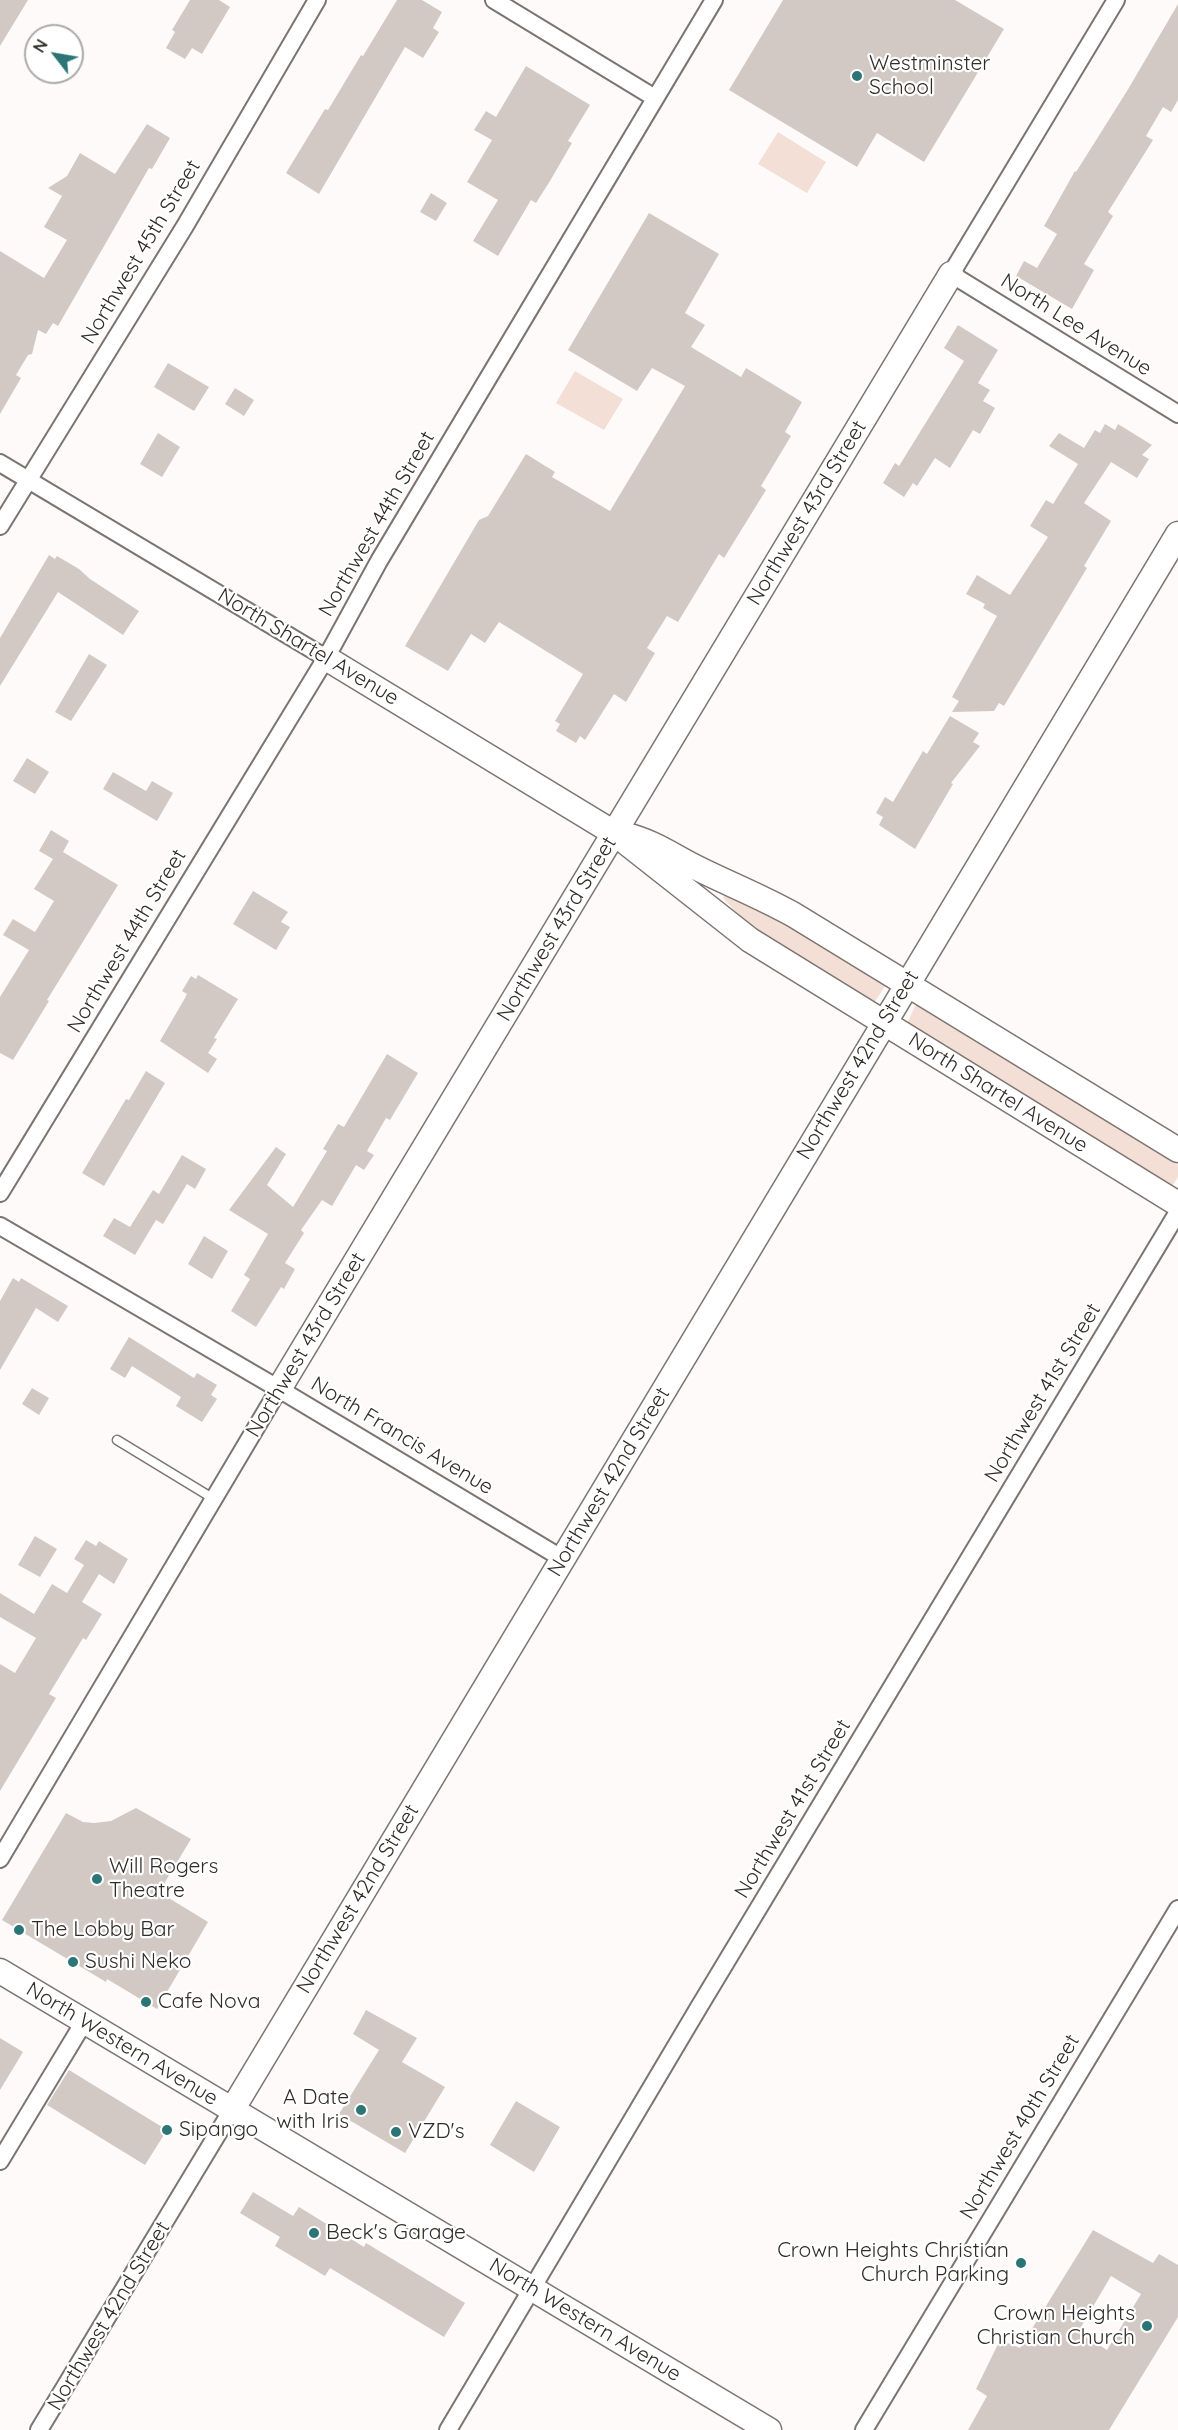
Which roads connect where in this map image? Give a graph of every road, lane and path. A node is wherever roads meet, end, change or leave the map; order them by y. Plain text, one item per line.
1 (317, 0) edge
2 (494, 0) edge
3 (714, 0) edge
4 (1116, 0) edge
5 (655, 98) junction
6 (951, 274) junction
7 (1178, 414) edge
8 (0, 463) edge
9 (27, 480) junction
10 (0, 526) edge
11 (1178, 534) edge
12 (326, 658) junction
13 (614, 833) junction
14 (906, 985) junction
15 (884, 1023) junction
16 (1178, 1150) edge
17 (0, 1193) edge
18 (1178, 1204) edge
19 (1178, 1212) edge
20 (0, 1226) edge
21 (279, 1389) junction
22 (117, 1440) dead end
23 (214, 1499) junction
24 (563, 1559) junction
25 (0, 1859) edge
26 (1178, 1909) edge
27 (0, 1971) edge
28 (84, 2022) junction
29 (232, 2110) junction
30 (0, 2161) edge
31 (533, 2289) junction
32 (39, 2430) edge
33 (448, 2430) edge
34 (769, 2430) edge
35 (864, 2430) edge

1 - 9 street, Northwest 45th Street
2 - 5 street
3 - 5 street, Northwest 44th Street
4 - 6 street, Northwest 43rd Street
5 - 12 street, Northwest 44th Street
6 - 7 street, North Lee Avenue
6 - 13 street, Northwest 43rd Street
8 - 9 street, North Shartel Avenue
9 - 10 street, Northwest 45th Street
9 - 12 street, North Shartel Avenue
11 - 14 street, Northwest 42nd Street
12 - 13 street, North Shartel Avenue
12 - 17 street, Northwest 44th Street
13 - 14 street, North Shartel Avenue
13 - 15 street, North Shartel Avenue
13 - 21 street, Northwest 43rd Street
14 - 15 street, Northwest 42nd Street
14 - 16 street, North Shartel Avenue
15 - 18 street, North Shartel Avenue
15 - 24 street, Northwest 42nd Street
19 - 31 street, Northwest 41st Street
20 - 21 street, North Francis Avenue
21 - 23 street, Northwest 43rd Street
21 - 24 street, North Francis Avenue
22 - 23 lane
23 - 25 street, Northwest 43rd Street
24 - 29 street, Northwest 42nd Street
26 - 35 street, Northwest 40th Street
27 - 28 street, North Western Avenue
28 - 29 street, North Western Avenue
28 - 30 street
29 - 31 street, North Western Avenue
29 - 32 street, Northwest 42nd Street
31 - 33 street, Northwest 41st Street
31 - 34 street, North Western Avenue

